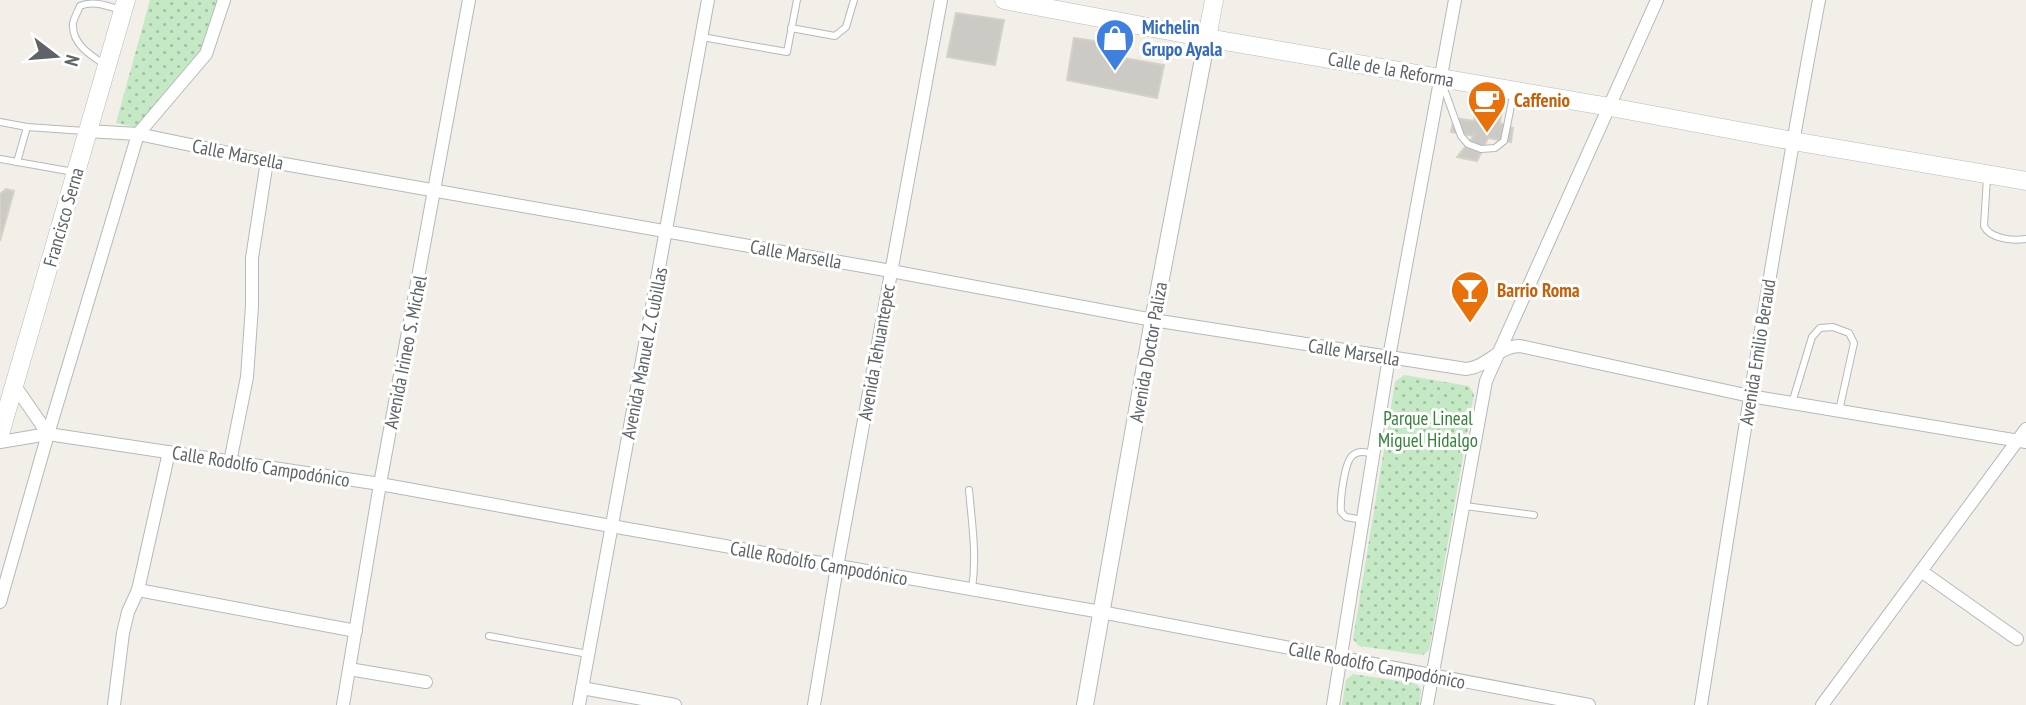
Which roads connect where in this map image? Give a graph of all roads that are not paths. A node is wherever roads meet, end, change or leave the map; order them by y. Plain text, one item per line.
1 (224, 0) edge
2 (469, 0) edge
3 (709, 0) edge
4 (797, 0) edge
5 (854, 0) edge
6 (942, 0) edge
7 (1004, 0) edge
8 (1214, 0) edge
9 (1455, 0) edge
10 (1657, 0) edge
11 (1819, 0) edge
12 (124, 5) edge
13 (1068, 6) edge
14 (792, 28) junction
15 (702, 37) junction
16 (1207, 38) junction
17 (107, 66) junction
18 (1441, 78) junction
19 (1514, 90) junction
20 (1610, 107) junction
21 (0, 122) edge
22 (27, 127) junction
23 (87, 131) junction
24 (138, 134) junction
25 (1793, 141) junction
26 (0, 159) edge
27 (267, 161) junction
28 (17, 162) junction
29 (75, 173) junction
30 (1987, 175) junction
31 (2026, 181) edge
32 (436, 190) junction
33 (667, 232) junction
34 (2026, 239) edge
35 (891, 271) junction
36 (1153, 320) junction
37 (1500, 352) junction
38 (1390, 357) junction
39 (15, 386) junction
40 (1750, 396) junction
41 (1792, 403) junction
42 (1839, 411) junction
43 (2026, 429) edge
44 (0, 434) edge
45 (48, 434) junction
46 (0, 442) edge
47 (2022, 442) edge
48 (169, 452) junction
49 (1374, 454) junction
50 (230, 462) junction
51 (380, 484) junction
52 (969, 490) dead end
53 (1465, 506) junction
54 (1534, 515) dead end
55 (1363, 520) junction
56 (611, 526) junction
57 (837, 566) junction
58 (1922, 571) junction
59 (138, 590) junction
60 (972, 590) junction
61 (0, 602) edge
62 (1101, 612) junction
63 (356, 631) junction
64 (489, 636) dead end
65 (2017, 639) dead end
66 (588, 654) junction
67 (1341, 658) junction
68 (349, 669) junction
69 (1432, 676) junction
70 (426, 682) dead end
71 (582, 688) junction
72 (114, 705) edge
73 (343, 705) edge
74 (579, 705) edge
75 (675, 705) edge
76 (814, 705) edge
77 (1085, 705) edge
78 (1333, 705) edge
79 (1427, 705) edge
80 (1589, 705) edge
81 (1701, 705) edge
82 (1822, 705) edge

1 - 24 street
2 - 32 street, Avenida Irineo S. Michel
3 - 15 street, Avenida Manuel Z. Cubillas
4 - 14 lane
5 - 14 lane
6 - 35 street, Avenida Tehuantepec
7 - 13 main road, Calle de la Reforma
8 - 16 main road, Avenida Doctor Paliza
9 - 18 street
10 - 20 street
11 - 25 street, Avenida Emilio Beraud
12 - 17 main road, Francisco Serna
12 - 17 lane
13 - 16 main road, Calle de la Reforma
14 - 15 lane
15 - 33 street, Avenida Manuel Z. Cubillas
16 - 18 main road, Calle de la Reforma
16 - 36 street, Avenida Doctor Paliza
17 - 23 main road, Francisco Serna
18 - 19 main road, Calle de la Reforma
18 - 19 lane
18 - 38 street
19 - 20 main road, Calle de la Reforma
20 - 25 main road, Calle de la Reforma
20 - 37 street
21 - 22 lane
22 - 23 lane
22 - 28 lane
23 - 24 street, Calle Marsella
23 - 29 main road, Francisco Serna
24 - 27 street, Calle Marsella
24 - 45 street
25 - 30 main road, Calle de la Reforma
25 - 40 street, Avenida Emilio Beraud
26 - 28 lane
27 - 32 street, Calle Marsella
27 - 50 street
28 - 29 lane
29 - 39 main road, Francisco Serna
30 - 31 main road, Calle de la Reforma
30 - 34 lane
32 - 33 street, Calle Marsella
32 - 51 street, Avenida Irineo S. Michel
33 - 35 street, Calle Marsella
33 - 56 street, Avenida Manuel Z. Cubillas
35 - 36 street, Calle Marsella
35 - 57 street, Avenida Tehuantepec
36 - 38 street, Calle Marsella
36 - 62 street, Avenida Doctor Paliza
37 - 38 street, Calle Marsella
37 - 40 street
37 - 53 street
38 - 49 street
39 - 44 main road, Francisco Serna
39 - 45 street
40 - 41 street
40 - 81 street, Avenida Emilio Beraud
41 - 42 street
41 - 42 lane
42 - 47 street
43 - 47 street
45 - 46 street, Calle Rodolfo Campodónico
45 - 48 street, Calle Rodolfo Campodónico
45 - 61 street
47 - 58 street
48 - 50 street, Calle Rodolfo Campodónico
48 - 59 street
49 - 55 street
49 - 55 lane
50 - 51 street, Calle Rodolfo Campodónico
51 - 56 street, Calle Rodolfo Campodónico
51 - 63 street, Avenida Irineo S. Michel
52 - 60 lane
53 - 54 lane
53 - 69 street
55 - 67 street
56 - 57 street, Calle Rodolfo Campodónico
56 - 66 street, Avenida Manuel Z. Cubillas
57 - 60 street, Calle Rodolfo Campodónico
57 - 76 street, Avenida Tehuantepec
58 - 65 street
58 - 82 street
59 - 63 street
59 - 72 street
60 - 62 street, Calle Rodolfo Campodónico
62 - 67 street, Calle Rodolfo Campodónico
62 - 77 street, Avenida Doctor Paliza
63 - 68 street, Avenida Irineo S. Michel
64 - 66 lane
66 - 71 street, Avenida Manuel Z. Cubillas
67 - 69 street, Calle Rodolfo Campodónico
67 - 78 street
68 - 70 street
68 - 73 street, Avenida Irineo S. Michel
69 - 79 street
69 - 80 street, Calle Rodolfo Campodónico
71 - 74 street, Avenida Manuel Z. Cubillas
71 - 75 street

